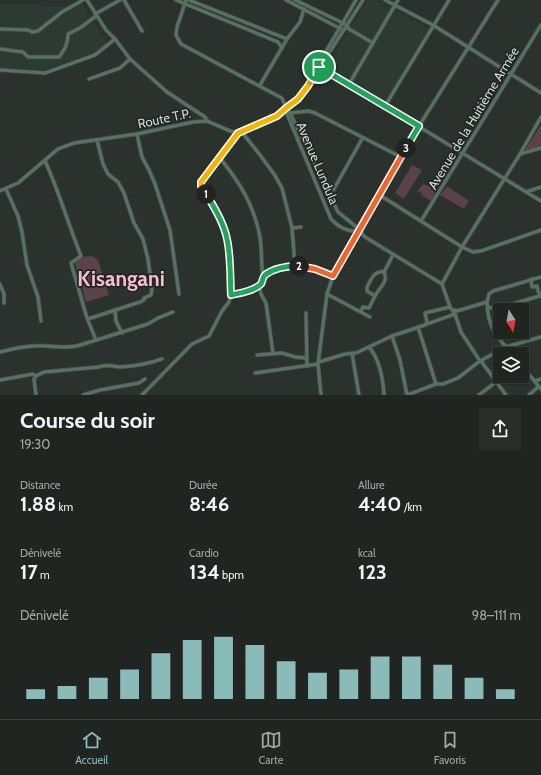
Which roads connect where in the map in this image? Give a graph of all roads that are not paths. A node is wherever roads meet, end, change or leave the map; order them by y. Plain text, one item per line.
1 (82, 0) edge
2 (86, 0) edge
3 (120, 0) edge
4 (124, 0) edge
5 (176, 0) edge
6 (189, 0) edge
7 (286, 0) edge
8 (295, 0) edge
9 (356, 0) edge
10 (363, 0) edge
11 (385, 0) edge
12 (398, 0) edge
13 (449, 0) edge
14 (498, 0) edge
15 (186, 1) edge
16 (394, 6) junction
17 (304, 9) junction
18 (95, 15) junction
19 (343, 23) junction
20 (347, 25) junction
21 (433, 25) junction
22 (541, 25) edge
23 (260, 28) junction
24 (0, 29) edge
25 (340, 29) junction
26 (349, 29) junction
27 (142, 31) dead end
28 (344, 31) junction
29 (256, 33) junction
30 (115, 39) junction
31 (287, 39) junction
32 (373, 43) junction
33 (469, 47) junction
34 (282, 48) junction
35 (0, 49) edge
36 (130, 59) junction
37 (319, 67) junction
38 (0, 70) edge
39 (510, 74) junction
40 (89, 79) dead end
41 (349, 84) junction
42 (260, 85) junction
43 (541, 93) edge
44 (385, 106) junction
45 (286, 108) junction
46 (290, 113) junction
47 (541, 117) edge
48 (207, 121) junction
49 (419, 126) junction
50 (239, 132) junction
51 (137, 134) junction
52 (362, 139) junction
53 (97, 140) junction
54 (541, 148) edge
55 (463, 153) junction
56 (520, 154) junction
57 (401, 157) junction
58 (220, 158) junction
59 (45, 161) junction
60 (504, 179) junction
61 (541, 187) edge
62 (6, 189) junction
63 (0, 191) edge
64 (526, 192) junction
65 (378, 194) junction
66 (330, 196) junction
67 (541, 201) edge
68 (421, 221) junction
69 (301, 227) dead end
70 (292, 228) junction
71 (541, 230) edge
72 (359, 232) junction
73 (462, 247) junction
74 (393, 255) junction
75 (295, 266) junction
76 (384, 272) junction
77 (333, 276) junction
78 (263, 277) junction
79 (541, 277) edge
80 (531, 280) junction
81 (0, 284) edge
82 (442, 284) junction
83 (259, 285) junction
84 (539, 286) edge
85 (179, 294) dead end
86 (327, 294) junction
87 (231, 295) junction
88 (375, 296) junction
89 (541, 296) edge
90 (487, 302) junction
91 (4, 303) dead end
92 (450, 307) junction
93 (488, 307) junction
94 (115, 310) junction
95 (454, 310) junction
96 (361, 311) junction
97 (173, 312) dead end
98 (306, 313) dead end
99 (455, 314) junction
100 (370, 317) dead end
101 (88, 319) junction
102 (41, 320) dead end
103 (427, 324) junction
104 (418, 327) junction
105 (122, 333) junction
106 (392, 336) junction
107 (541, 337) edge
108 (96, 340) junction
109 (369, 347) junction
110 (506, 347) joint
111 (0, 352) edge
112 (273, 353) junction
113 (352, 353) junction
114 (493, 354) edge
115 (257, 355) dead end
116 (307, 358) junction
117 (162, 359) dead end
118 (480, 361) junction
119 (319, 363) junction
120 (307, 366) junction
121 (255, 372) dead end
122 (529, 374) edge
123 (36, 376) junction
124 (493, 378) edge
125 (541, 379) edge
126 (0, 380) edge
127 (145, 380) dead end
128 (535, 381) junction
129 (495, 383) edge
130 (497, 383) edge
131 (436, 384) junction
132 (540, 388) edge
133 (36, 395) edge
134 (83, 395) edge
135 (142, 395) edge
136 (321, 395) edge
137 (359, 395) edge
138 (384, 395) edge
139 (479, 395) edge
140 (506, 395) edge
141 (529, 395) edge

1 - 24 street
2 - 18 street
3 - 18 street
4 - 27 street
5 - 15 street
6 - 23 street
7 - 17 street
8 - 19 street
9 - 19 street
10 - 20 street
11 - 16 street
12 - 16 street
13 - 21 street
14 - 33 street
15 - 29 street
15 - 42 street
16 - 21 street
16 - 32 street
17 - 25 street
17 - 31 street
18 - 30 street
18 - 35 street
19 - 20 street
19 - 25 street
20 - 26 street
20 - 28 street
21 - 33 street
21 - 44 street
22 - 39 street, Avenue de la Huitième Armée
23 - 29 street
23 - 31 street
25 - 28 street
25 - 37 street
26 - 28 street
26 - 32 street
28 - 37 street
29 - 34 street
30 - 36 street
30 - 38 street
31 - 34 street
32 - 41 street
33 - 39 street
33 - 49 street
34 - 42 street
36 - 40 street
36 - 48 street
37 - 41 street
37 - 45 street
39 - 43 street
39 - 55 street, Avenue de la Huitième Armée
41 - 44 street
42 - 45 street
44 - 49 street
45 - 46 street, Avenue Lundula
45 - 50 street
45 - 72 street, Avenue Lundula
46 - 52 street
46 - 66 street, Avenue Lundula
47 - 56 street
48 - 50 street, Route T.P.
48 - 51 street, Route T.P.
49 - 55 street
49 - 57 street
50 - 58 street
50 - 70 street
51 - 53 street, Route T.P.
51 - 85 street
52 - 57 street
52 - 66 street
53 - 59 street, Route T.P.
53 - 94 street
54 - 56 street
55 - 60 street
55 - 68 street, Avenue de la Huitième Armée
56 - 60 street
57 - 65 street
58 - 78 street
58 - 87 street
59 - 62 street, Route T.P.
59 - 101 street
60 - 64 street
60 - 73 street
61 - 64 street
62 - 63 street, Route T.P.
62 - 102 street
64 - 67 street
65 - 68 street
65 - 72 street
66 - 72 street, Avenue Lundula
68 - 73 street
69 - 70 street
70 - 75 street
71 - 73 street
72 - 74 street, Avenue Lundula
72 - 77 street
73 - 82 street
74 - 76 street
74 - 82 street, Avenue Lundula
75 - 77 street
75 - 78 street
76 - 88 street
76 - 88 street
77 - 86 street
78 - 83 street
79 - 80 street
80 - 84 street
80 - 90 street
81 - 91 street
82 - 92 street
83 - 87 street
83 - 112 street
84 - 89 street
86 - 96 street
86 - 119 street
87 - 135 street
88 - 96 street
89 - 93 street
90 - 93 street
90 - 95 street
92 - 95 street
92 - 103 street
93 - 110 street
94 - 101 street
94 - 105 street
95 - 99 street
96 - 100 street
97 - 105 street
98 - 116 street
99 - 103 street
99 - 118 street
101 - 108 street
103 - 104 street
104 - 106 street
104 - 131 street
105 - 108 street
106 - 109 street
106 - 131 street
107 - 110 street
108 - 111 street
109 - 113 street
109 - 138 street
112 - 115 street
112 - 116 street
113 - 119 street
113 - 137 street
114 - 118 street
116 - 120 street
117 - 123 street
118 - 124 street
118 - 131 street
119 - 120 street
119 - 136 street
120 - 121 street
122 - 128 street
123 - 126 street
123 - 133 street
125 - 128 street
127 - 134 street
128 - 132 street
129 - 139 street
130 - 140 street
132 - 141 street

